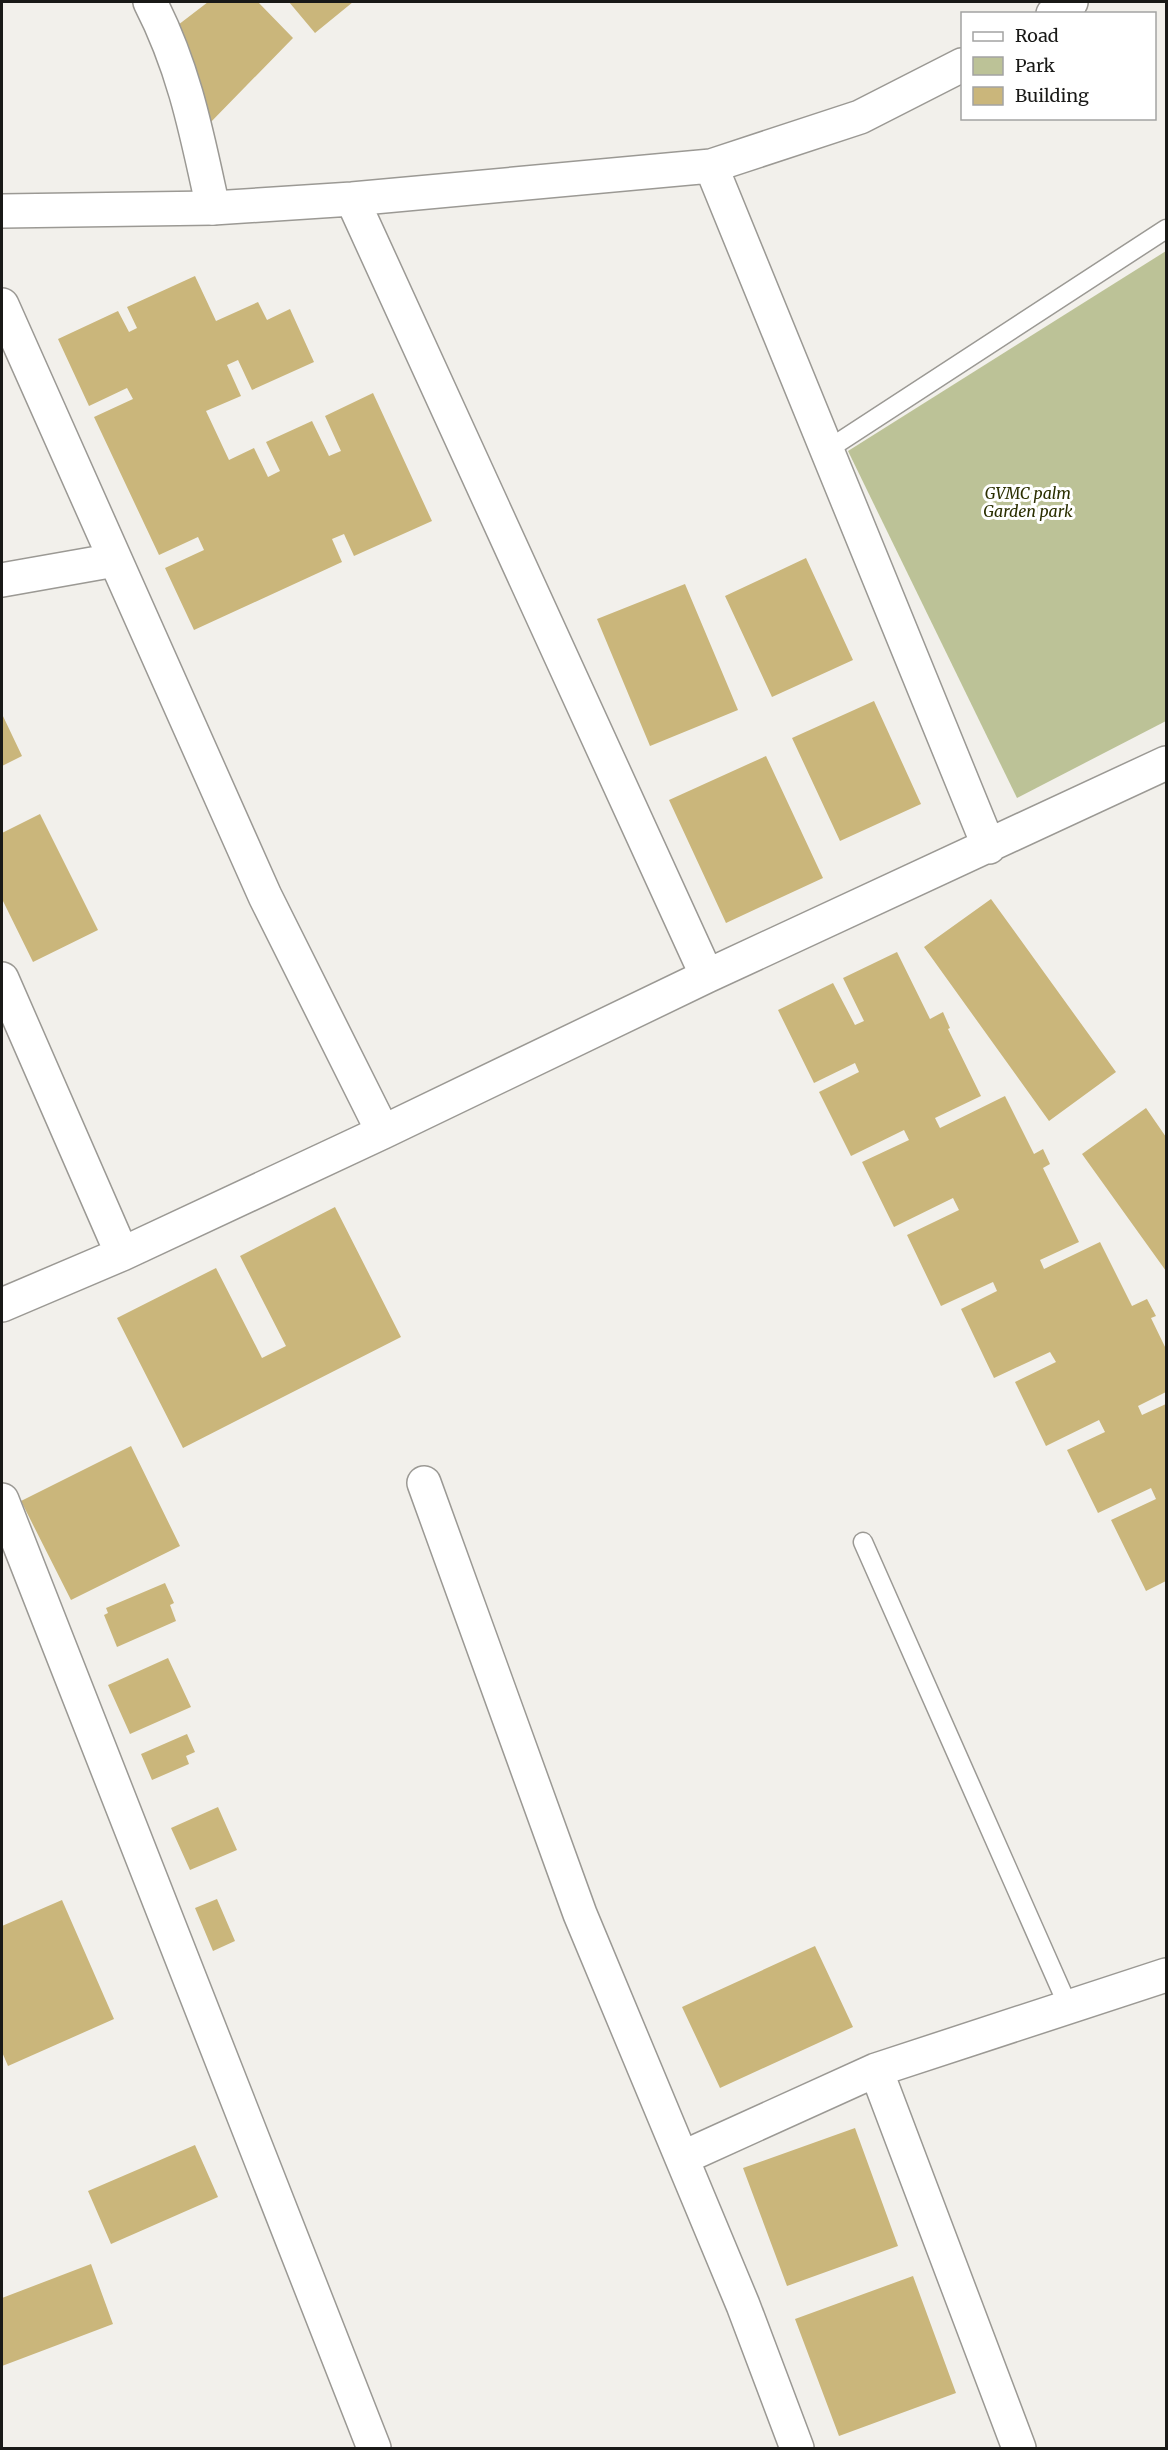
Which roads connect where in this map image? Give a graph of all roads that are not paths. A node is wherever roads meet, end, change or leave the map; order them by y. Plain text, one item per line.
1 (150, 2) edge
2 (1071, 2) edge
3 (1056, 12) edge
4 (961, 66) edge
5 (711, 166) junction
6 (352, 199) junction
7 (213, 208) junction
8 (2, 211) edge
9 (1167, 229) edge
10 (2, 305) edge
11 (827, 450) junction
12 (115, 560) junction
13 (2, 580) edge
14 (1167, 763) edge
15 (989, 847) junction
16 (707, 976) junction
17 (2, 979) edge
18 (383, 1132) junction
19 (122, 1254) junction
20 (2, 1305) edge
21 (424, 1483) dead end
22 (2, 1500) edge
23 (862, 1542) dead end
24 (1167, 1975) edge
25 (1069, 2008) junction
26 (876, 2070) junction
27 (682, 2158) junction
28 (374, 2448) edge
29 (797, 2448) edge
30 (1019, 2448) edge

1 - 7 street
2 - 3 street
4 - 5 street
5 - 6 street
5 - 11 street
6 - 7 street
6 - 16 street
7 - 8 street
9 - 11 lane
10 - 12 street
11 - 15 street
12 - 13 street
12 - 18 street
14 - 15 street
15 - 16 street
16 - 18 street
17 - 19 street
18 - 19 street
19 - 20 street
21 - 27 street
22 - 28 street
23 - 25 lane
24 - 25 street
25 - 26 street
26 - 27 street
26 - 30 street
27 - 29 street

